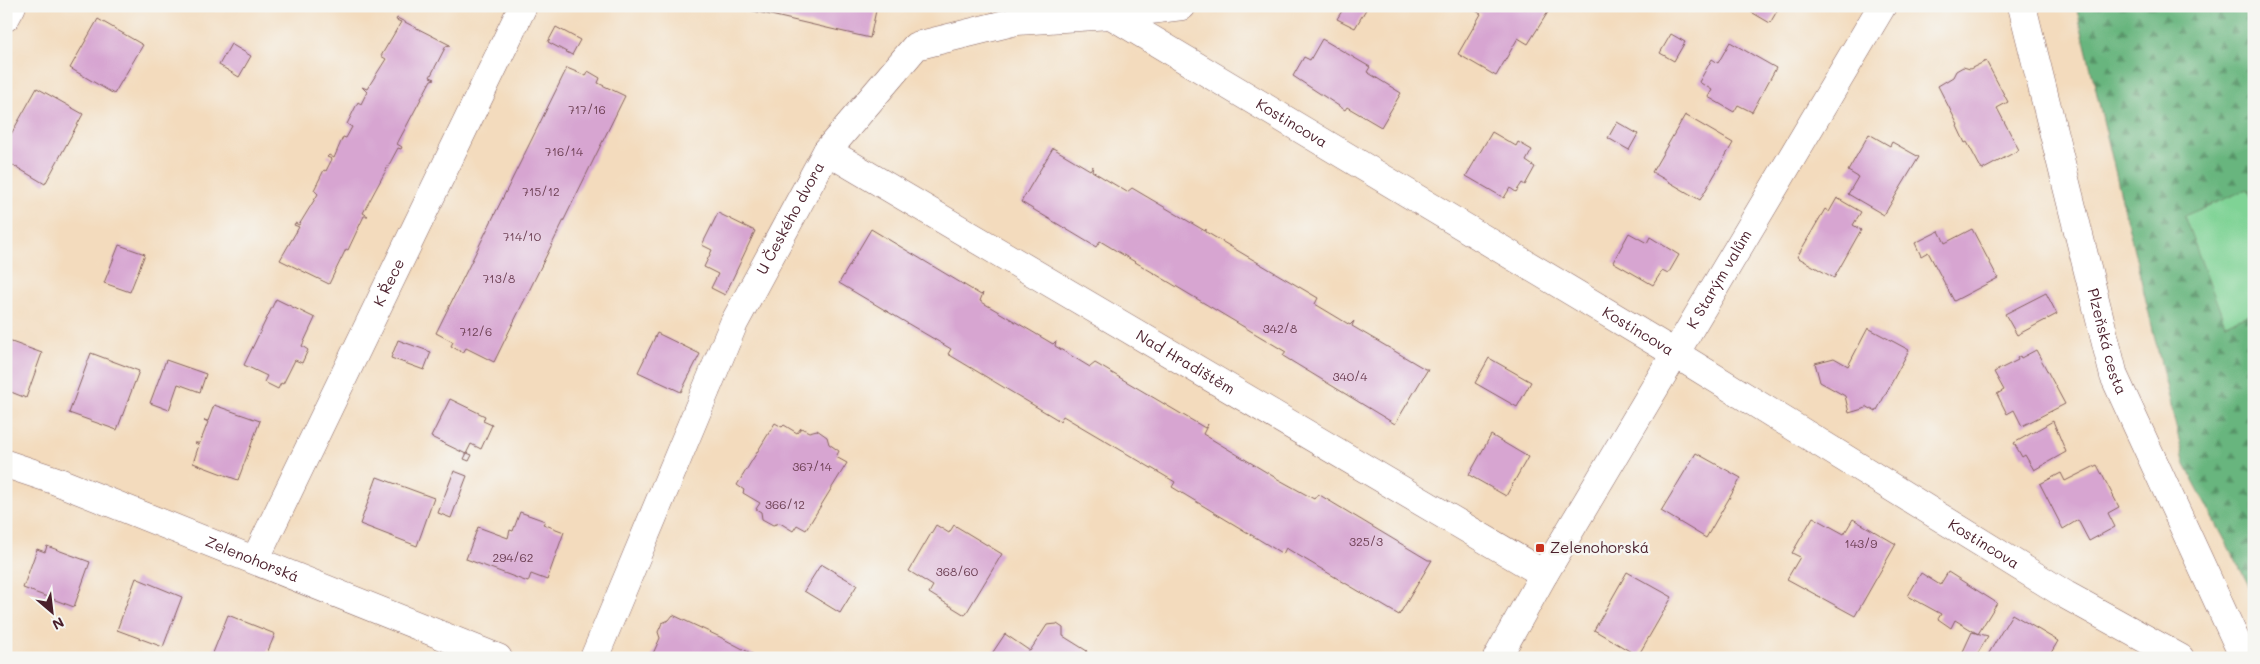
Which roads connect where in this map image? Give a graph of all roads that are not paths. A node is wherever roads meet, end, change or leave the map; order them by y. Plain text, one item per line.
1 (12, 6) edge
2 (523, 6) edge
3 (1182, 6) edge
4 (1882, 6) edge
5 (2022, 6) edge
6 (1103, 11) edge
7 (6, 16) edge
8 (827, 151) junction
9 (1676, 354) junction
10 (6, 464) edge
11 (255, 560) junction
12 (1544, 574) junction
13 (498, 658) edge
14 (594, 658) edge
15 (1497, 658) edge
16 (2180, 658) edge
17 (2244, 658) edge

1 - 7 street
2 - 11 street, K Řece
3 - 6 street, U Českého dvora
4 - 9 street, K Starým valům
5 - 17 street, Plzeňská cesta
6 - 8 street, U Českého dvora
6 - 9 street, Kostincova
8 - 12 street, Nad Hradištěm
8 - 14 street, U Českého dvora
9 - 12 street, K Starým valům
9 - 16 street, Kostincova
10 - 11 street, Zelenohorská
11 - 13 street, Zelenohorská
12 - 15 street, K Starým valům

